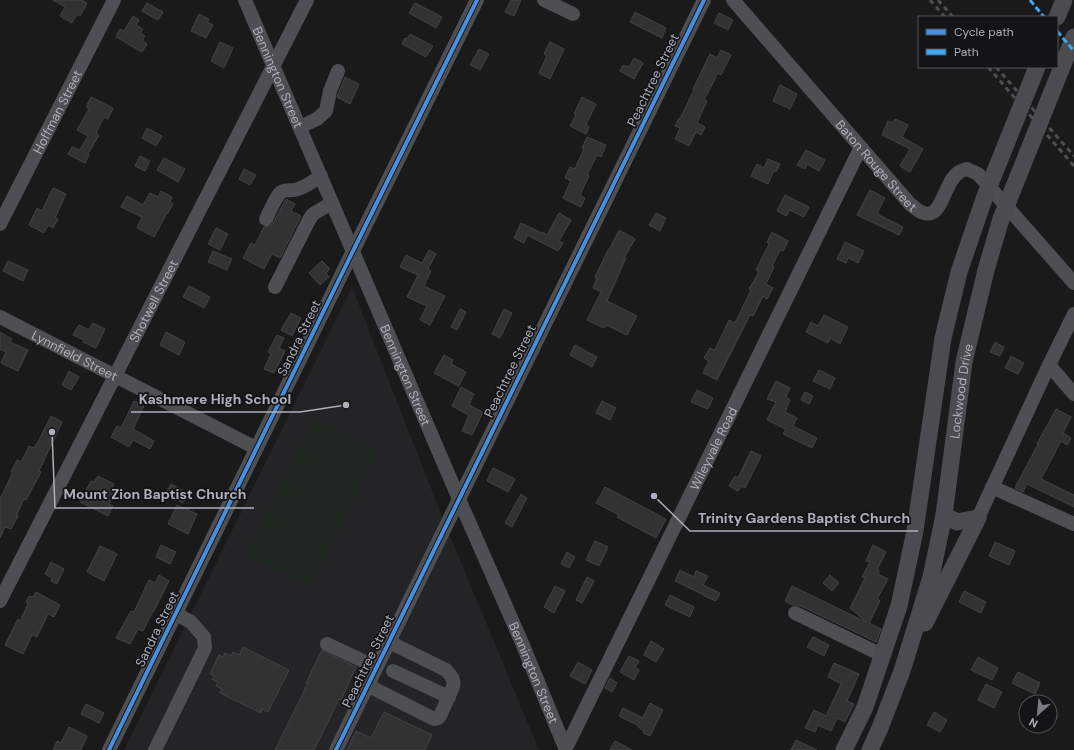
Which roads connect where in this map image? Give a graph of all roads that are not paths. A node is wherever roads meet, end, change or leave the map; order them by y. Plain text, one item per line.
1 (114, 0) edge
2 (245, 0) edge
3 (307, 0) edge
4 (477, 0) edge
5 (544, 0) edge
6 (704, 0) edge
7 (733, 0) edge
8 (1064, 0) edge
9 (573, 14) dead end
10 (1057, 16) edge
11 (1074, 37) edge
12 (273, 67) junction
13 (1037, 68) edge
14 (338, 71) dead end
15 (300, 128) junction
16 (862, 147) junction
17 (321, 176) junction
18 (332, 202) junction
19 (266, 219) dead end
20 (0, 224) edge
21 (353, 251) junction
22 (1074, 283) edge
23 (275, 287) dead end
24 (1074, 314) edge
25 (0, 317) edge
26 (1049, 365) junction
27 (116, 376) junction
28 (1074, 394) edge
29 (256, 448) junction
30 (992, 487) junction
31 (459, 499) junction
32 (944, 515) junction
33 (978, 518) junction
34 (1074, 524) edge
35 (908, 563) junction
36 (933, 566) junction
37 (0, 601) edge
38 (795, 613) dead end
39 (176, 614) junction
40 (389, 642) junction
41 (327, 644) dead end
42 (882, 655) junction
43 (376, 667) junction
44 (393, 671) dead end
45 (902, 671) junction
46 (367, 685) junction
47 (449, 697) junction
48 (566, 749) edge
49 (109, 750) edge
50 (155, 750) edge
51 (336, 750) edge
52 (844, 750) edge
53 (870, 750) edge

1 - 20 street, Hoffman Street
2 - 12 street, Bennington Street
3 - 12 street, Shotwell Street
4 - 21 street, Sandra Street
5 - 9 street
6 - 31 street, Peachtree Street
7 - 16 street, Baton Rouge Street
8 - 10 main road
11 - 32 main road, Lockwood Drive, bridge
12 - 15 street, Bennington Street
12 - 27 street, Shotwell Street
13 - 35 main road, Lockwood Drive, bridge
14 - 15 street
15 - 17 street, Bennington Street
16 - 22 street, Baton Rouge Street
16 - 48 street, Wileyvale Road
17 - 18 street, Bennington Street
17 - 19 street
18 - 21 street, Bennington Street
18 - 23 street
21 - 29 street, Sandra Street
21 - 31 street, Bennington Street
24 - 26 street
25 - 27 street, Lynnfield Street
26 - 28 street
26 - 30 street
27 - 29 street, Lynnfield Street
27 - 37 street, Shotwell Street
29 - 39 street, Sandra Street
30 - 33 street
30 - 34 street
31 - 40 street, Peachtree Street
31 - 48 street, Bennington Street
32 - 33 main road
32 - 36 main road, Lockwood Drive
33 - 45 main road
35 - 36 main road
35 - 42 main road, Lockwood Drive
36 - 45 main road, Lockwood Drive
38 - 42 street
39 - 49 street, Sandra Street
39 - 50 street
40 - 43 street, Peachtree Street
40 - 47 street
41 - 43 street
42 - 52 main road, Lockwood Drive
43 - 46 street, Peachtree Street
44 - 47 street
45 - 53 main road, Lockwood Drive
46 - 47 street
46 - 51 street, Peachtree Street

